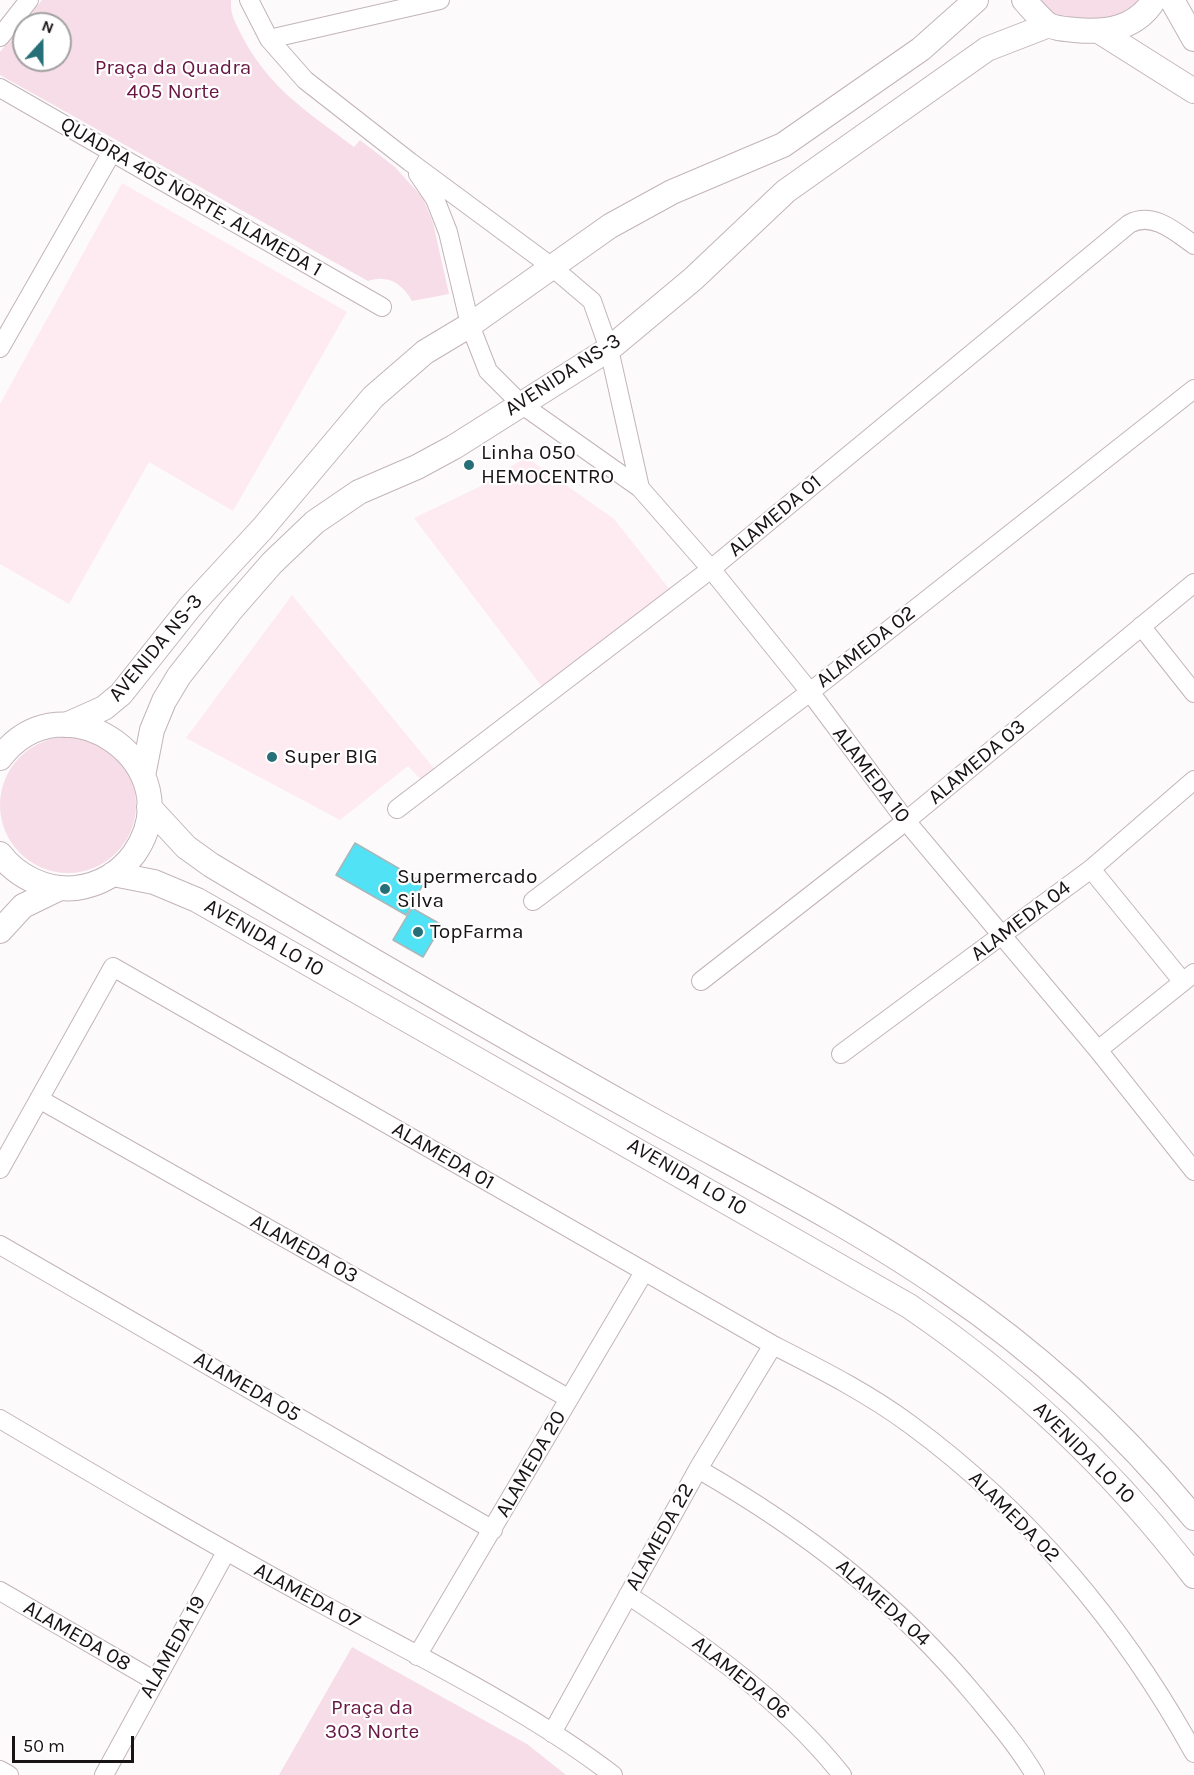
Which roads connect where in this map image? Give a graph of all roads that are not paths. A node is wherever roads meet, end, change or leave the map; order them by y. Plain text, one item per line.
1 (29, 0) edge
2 (249, 0) edge
3 (440, 0) edge
4 (976, 0) edge
5 (1024, 0) edge
6 (1154, 0) edge
7 (1172, 0) edge
8 (1048, 25) junction
9 (1102, 33) junction
10 (0, 37) edge
11 (269, 39) junction
12 (1194, 39) edge
13 (0, 88) edge
14 (1194, 91) edge
15 (112, 152) junction
16 (410, 162) junction
17 (1194, 245) edge
18 (552, 267) junction
19 (382, 307) dead end
20 (470, 325) junction
21 (0, 348) edge
22 (609, 349) junction
23 (1194, 389) edge
24 (520, 404) junction
25 (640, 488) junction
26 (711, 568) junction
27 (1194, 583) edge
28 (1141, 626) junction
29 (810, 692) junction
30 (1194, 693) edge
31 (66, 725) junction
32 (0, 731) edge
33 (26, 735) junction
34 (0, 758) edge
35 (143, 776) junction
36 (1194, 780) edge
37 (149, 807) junction
38 (396, 809) dead end
39 (906, 822) junction
40 (0, 854) edge
41 (1090, 869) junction
42 (113, 874) junction
43 (60, 888) junction
44 (533, 901) dead end
45 (0, 931) edge
46 (1000, 936) junction
47 (1189, 977) edge
48 (700, 981) dead end
49 (1098, 1050) junction
50 (841, 1054) dead end
51 (39, 1100) junction
52 (0, 1169) edge
53 (1194, 1171) edge
54 (0, 1245) edge
55 (644, 1272) junction
56 (773, 1345) junction
57 (568, 1398) junction
58 (0, 1419) edge
59 (698, 1469) junction
60 (1194, 1518) edge
61 (493, 1530) junction
62 (226, 1552) junction
63 (1194, 1576) edge
64 (0, 1591) edge
65 (628, 1595) junction
66 (417, 1656) junction
67 (154, 1681) junction
68 (552, 1733) junction
69 (1194, 1753) edge
70 (0, 1770) edge
71 (9, 1775) edge
72 (104, 1775) edge
73 (613, 1775) edge
74 (842, 1775) edge
75 (1035, 1775) edge

1 - 10 street
2 - 11 street, ALAMEDA 10
3 - 11 street
4 - 18 street, AVENIDA NS-3
5 - 8 street
6 - 9 street
7 - 12 street
8 - 9 street
8 - 22 street, AVENIDA NS-3
9 - 14 street
11 - 16 street, ALAMEDA 10
13 - 15 street, QUADRA 405 NORTE, ALAMEDA 1
15 - 19 street, QUADRA 405 NORTE, ALAMEDA 1
15 - 21 street
16 - 18 street, ALAMEDA 10
16 - 20 street
17 - 26 street, ALAMEDA 01
18 - 20 street, AVENIDA NS-3
18 - 22 street, ALAMEDA 10
20 - 24 street
20 - 31 street, AVENIDA NS-3
22 - 24 street, AVENIDA NS-3
22 - 25 street, ALAMEDA 10
23 - 29 street, ALAMEDA 02
24 - 25 street
24 - 35 street, AVENIDA NS-3
25 - 26 street, ALAMEDA 10
26 - 29 street, ALAMEDA 10
26 - 38 street, ALAMEDA 01
27 - 28 street, ALAMEDA 03
28 - 30 street
28 - 39 street, ALAMEDA 03
29 - 39 street, ALAMEDA 10
29 - 44 street, ALAMEDA 02
31 - 33 street, AVENIDA NS-3
31 - 35 street, AVENIDA NS-3
32 - 33 street
33 - 34 street, AVENIDA NS-3
35 - 37 street, AVENIDA NS-3
36 - 41 street, ALAMEDA 04
37 - 42 street, AVENIDA NS-3
37 - 60 street, AVENIDA LO 10
39 - 46 street, ALAMEDA 10
39 - 48 street, ALAMEDA 03
40 - 43 street, AVENIDA NS-3
41 - 46 street, ALAMEDA 04
41 - 47 street
42 - 43 street, AVENIDA NS-3
42 - 63 street, AVENIDA LO 10
43 - 45 street
46 - 49 street, ALAMEDA 10
46 - 50 street, ALAMEDA 04
47 - 49 street
49 - 53 street, ALAMEDA 10
51 - 52 street
51 - 55 street, ALAMEDA 01
51 - 57 street, ALAMEDA 03
54 - 61 street, ALAMEDA 05
55 - 56 street, ALAMEDA 01
55 - 57 street, ALAMEDA 20
56 - 59 street, ALAMEDA 22
56 - 69 street, ALAMEDA 02
57 - 61 street, ALAMEDA 20
58 - 62 street, ALAMEDA 07
59 - 65 street, ALAMEDA 22
59 - 75 street, ALAMEDA 04
61 - 66 street, ALAMEDA 20
62 - 66 street, ALAMEDA 07
62 - 67 street, ALAMEDA 19
64 - 67 street, ALAMEDA 08
65 - 68 street, ALAMEDA 22
65 - 74 street, ALAMEDA 06
66 - 68 street, ALAMEDA 07
67 - 72 street, ALAMEDA 19
68 - 73 street, ALAMEDA 07
70 - 71 street

